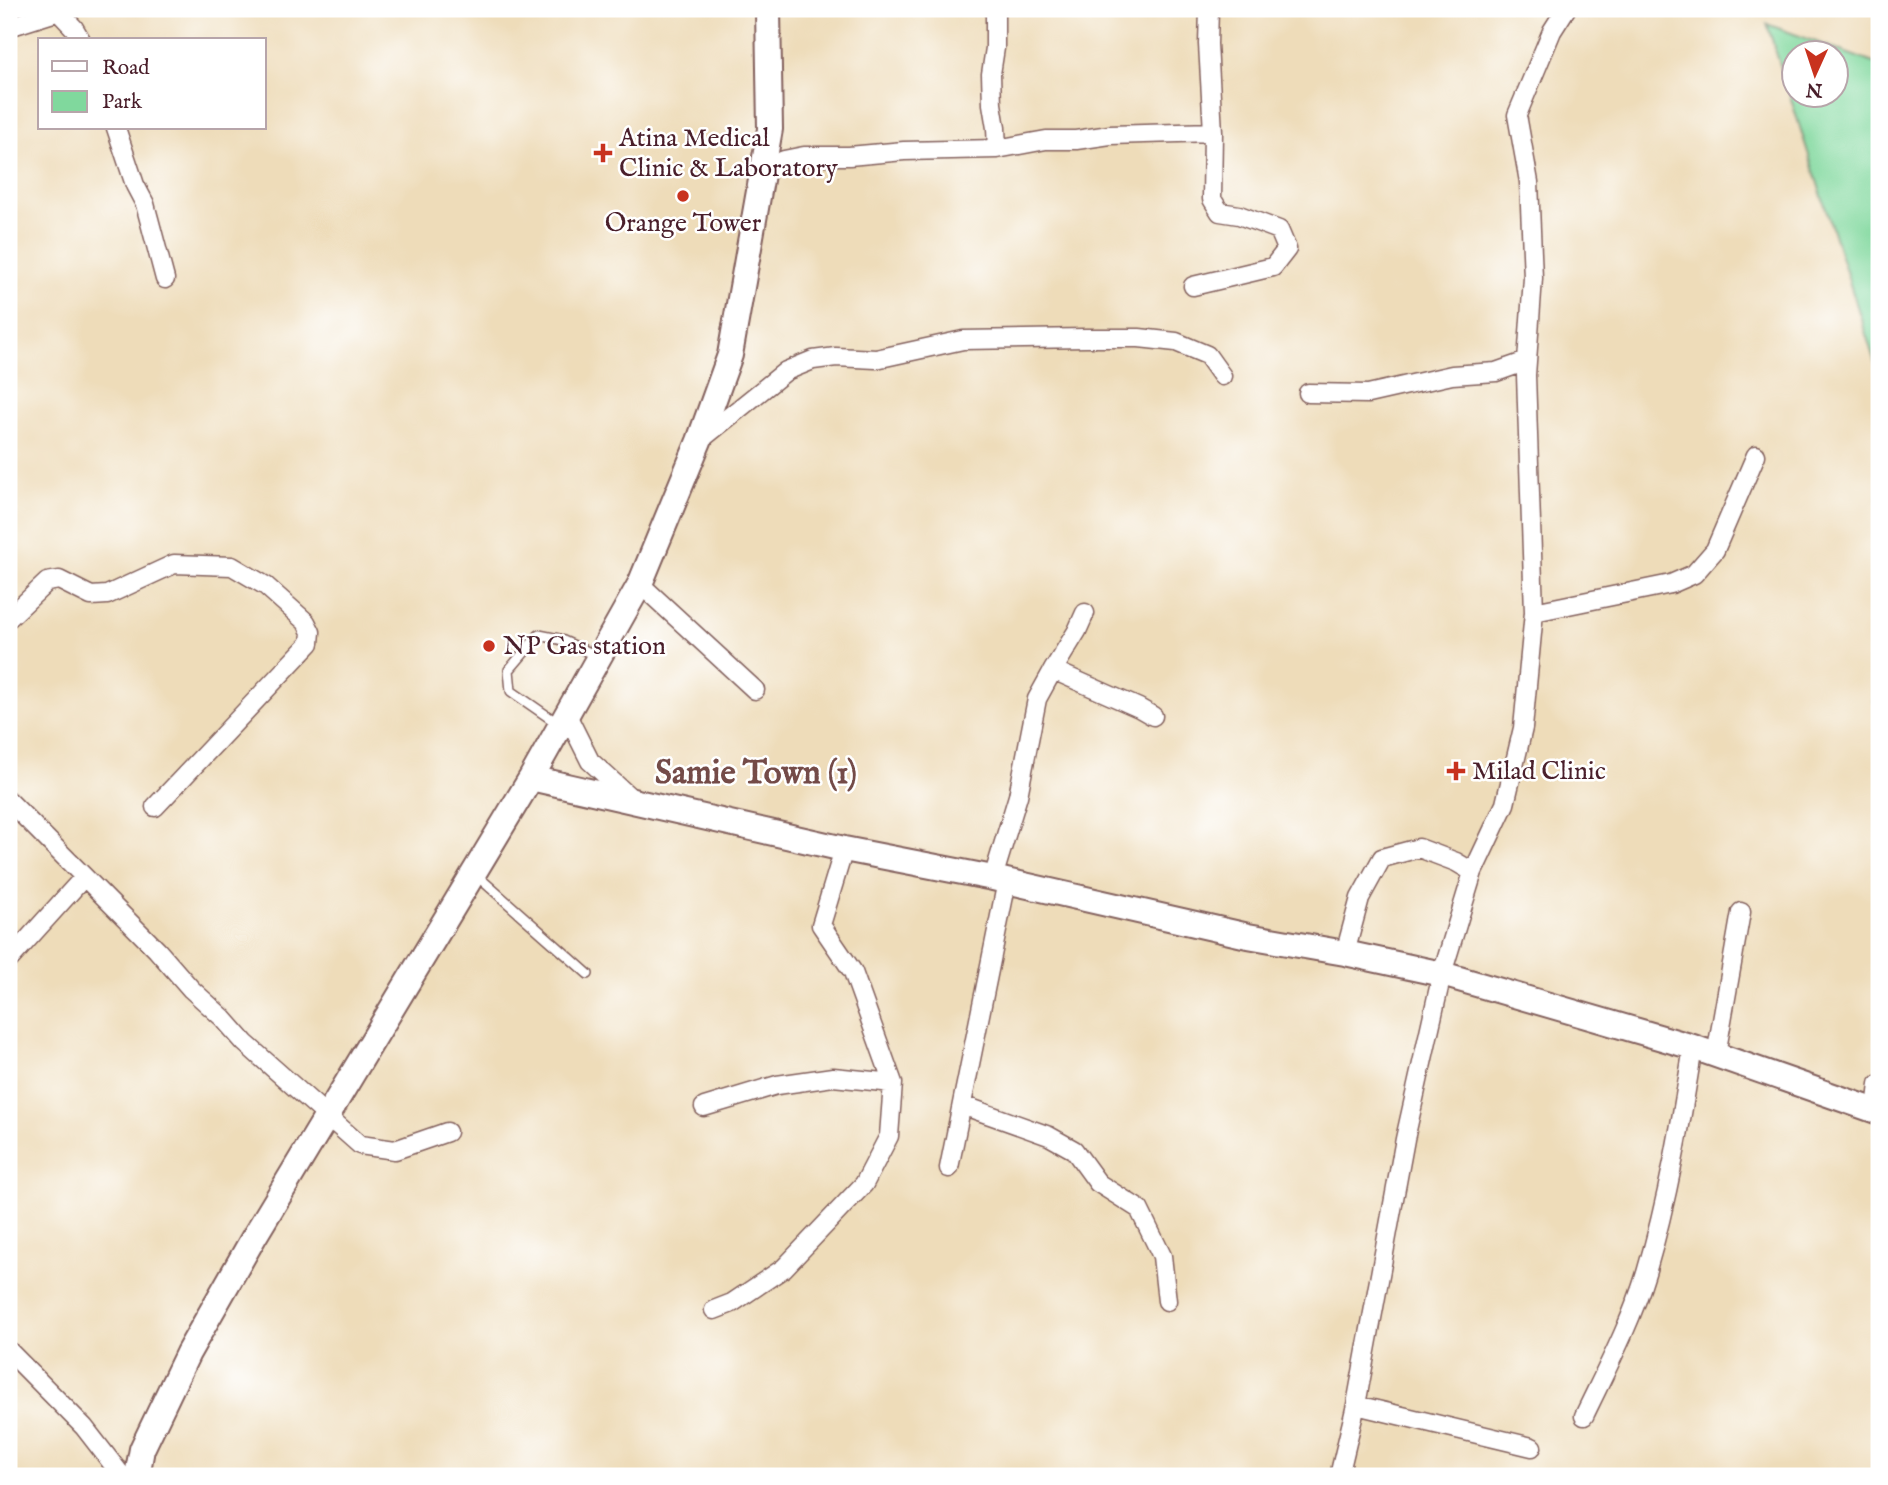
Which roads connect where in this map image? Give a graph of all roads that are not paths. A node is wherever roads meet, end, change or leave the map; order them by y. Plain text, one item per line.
1 (768, 9) edge
2 (995, 9) edge
3 (1209, 9) edge
4 (1566, 9) edge
5 (60, 10) edge
6 (9, 27) edge
7 (80, 38) edge
8 (117, 130) edge
9 (1213, 132) junction
10 (997, 149) junction
11 (762, 173) junction
12 (165, 279) dead end
13 (1193, 286) dead end
14 (1527, 361) junction
15 (1222, 376) dead end
16 (1308, 393) dead end
17 (699, 441) junction
18 (1756, 455) dead end
19 (640, 584) junction
20 (1534, 612) junction
21 (1085, 613) dead end
22 (9, 618) edge
23 (599, 657) junction
24 (1053, 670) junction
25 (755, 691) dead end
26 (1153, 716) dead end
27 (564, 720) junction
28 (531, 778) junction
29 (9, 801) edge
30 (635, 802) junction
31 (155, 807) dead end
32 (844, 849) junction
33 (1473, 872) junction
34 (474, 873) junction
35 (84, 877) junction
36 (1000, 879) junction
37 (1741, 912) dead end
38 (1345, 953) junction
39 (9, 960) edge
40 (588, 974) dead end
41 (1441, 974) junction
42 (1693, 1046) junction
43 (1716, 1055) junction
44 (893, 1083) junction
45 (1879, 1084) edge
46 (962, 1105) junction
47 (704, 1107) dead end
48 (1878, 1111) edge
49 (327, 1116) junction
50 (447, 1132) dead end
51 (949, 1168) dead end
52 (1167, 1301) dead end
53 (714, 1310) dead end
54 (9, 1350) edge
55 (1356, 1405) junction
56 (1584, 1416) dead end
57 (1532, 1447) dead end
58 (122, 1476) edge
59 (137, 1476) edge
60 (1339, 1476) edge

1 - 11 main road
2 - 10 street
3 - 9 street
4 - 14 street
5 - 6 street
5 - 7 street
8 - 12 street
9 - 10 street
9 - 13 street
10 - 11 street
11 - 17 main road
14 - 16 street
14 - 20 street
15 - 17 street
17 - 19 main road
18 - 20 street
19 - 23 main road
19 - 25 street
20 - 33 street
21 - 24 street
22 - 31 street
23 - 27 main road
23 - 27 lane
24 - 26 street
24 - 36 street
27 - 28 main road
27 - 30 street
28 - 30 main road
28 - 34 main road
29 - 35 street
30 - 32 main road
32 - 36 main road
32 - 44 street
33 - 38 street
33 - 41 street
34 - 40 lane
34 - 49 main road
35 - 39 street
35 - 49 street
36 - 38 main road
36 - 46 street
37 - 43 street
38 - 41 main road
41 - 42 main road
41 - 55 street
42 - 43 main road
42 - 56 street
43 - 48 main road
44 - 47 street
44 - 53 street
45 - 48 street
46 - 51 street
46 - 52 street
49 - 50 street
49 - 59 main road
54 - 58 street
55 - 57 street
55 - 60 street

